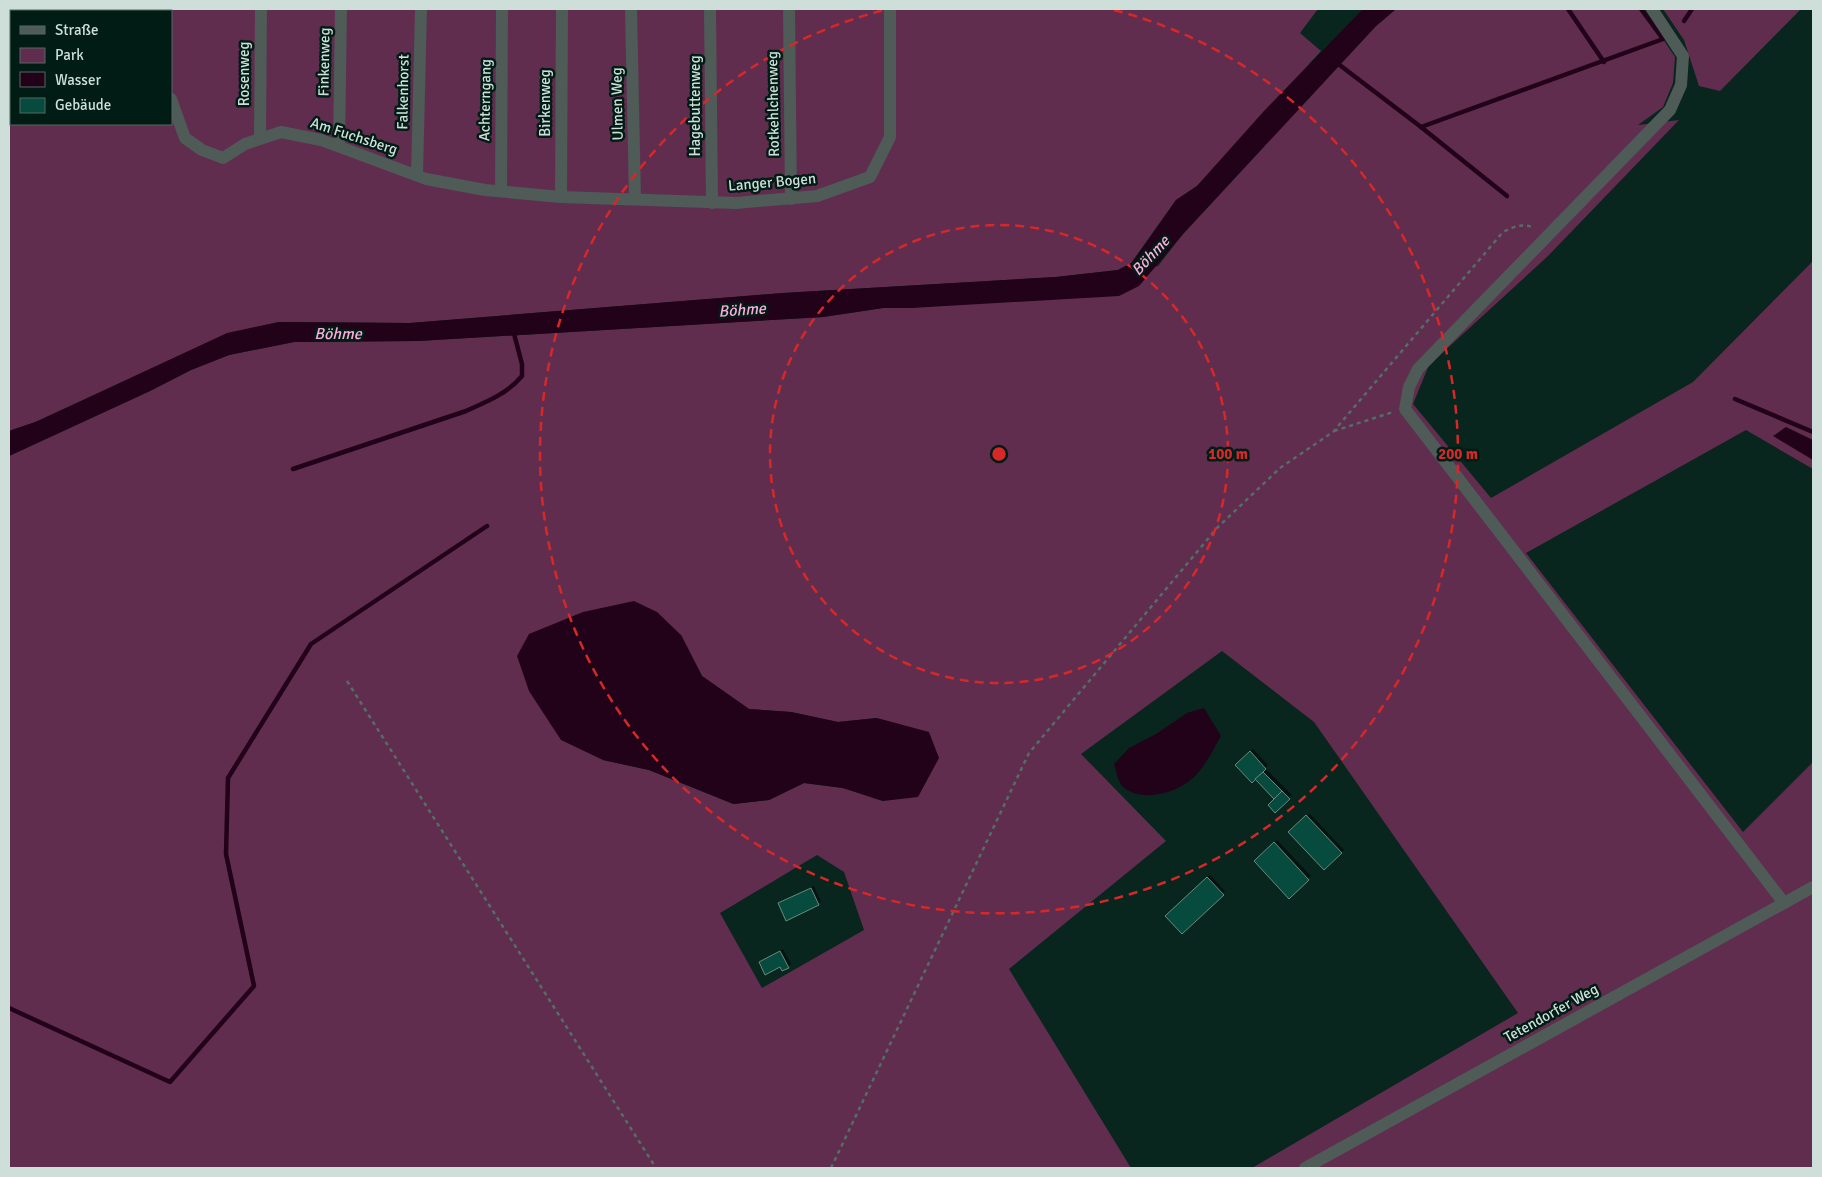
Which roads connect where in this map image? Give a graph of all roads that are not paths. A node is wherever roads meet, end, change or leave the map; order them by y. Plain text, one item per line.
1 (261, 9) edge
2 (341, 9) edge
3 (421, 9) edge
4 (502, 9) edge
5 (562, 9) edge
6 (631, 9) edge
7 (710, 9) edge
8 (789, 9) edge
9 (890, 9) edge
10 (1652, 9) edge
11 (172, 102) edge
12 (260, 139) junction
13 (338, 146) junction
14 (417, 175) junction
15 (501, 191) junction
16 (561, 197) junction
17 (791, 199) junction
18 (636, 200) junction
19 (712, 202) junction
20 (1813, 887) edge
21 (1784, 903) junction
22 (1305, 1168) edge

1 - 12 street, Rosenweg
2 - 13 street, Finkenweg
3 - 14 street, Falkenhorst
4 - 15 street, Achterngang
5 - 16 street, Birkenweg
6 - 18 street, Ulmen Weg
7 - 19 street, Hagebuttenweg
8 - 17 street, Rotkehlchenweg
9 - 17 street, Langer Bogen
10 - 21 street
11 - 12 street, Am Fuchsberg
12 - 13 street, Am Fuchsberg
13 - 14 street, Am Fuchsberg
14 - 15 street, Am Fuchsberg
15 - 16 street, Am Fuchsberg
16 - 18 street, Langer Bogen
17 - 19 street, Langer Bogen
18 - 19 street, Langer Bogen
20 - 21 street, Tetendorfer Weg
21 - 22 street, Tetendorfer Weg

